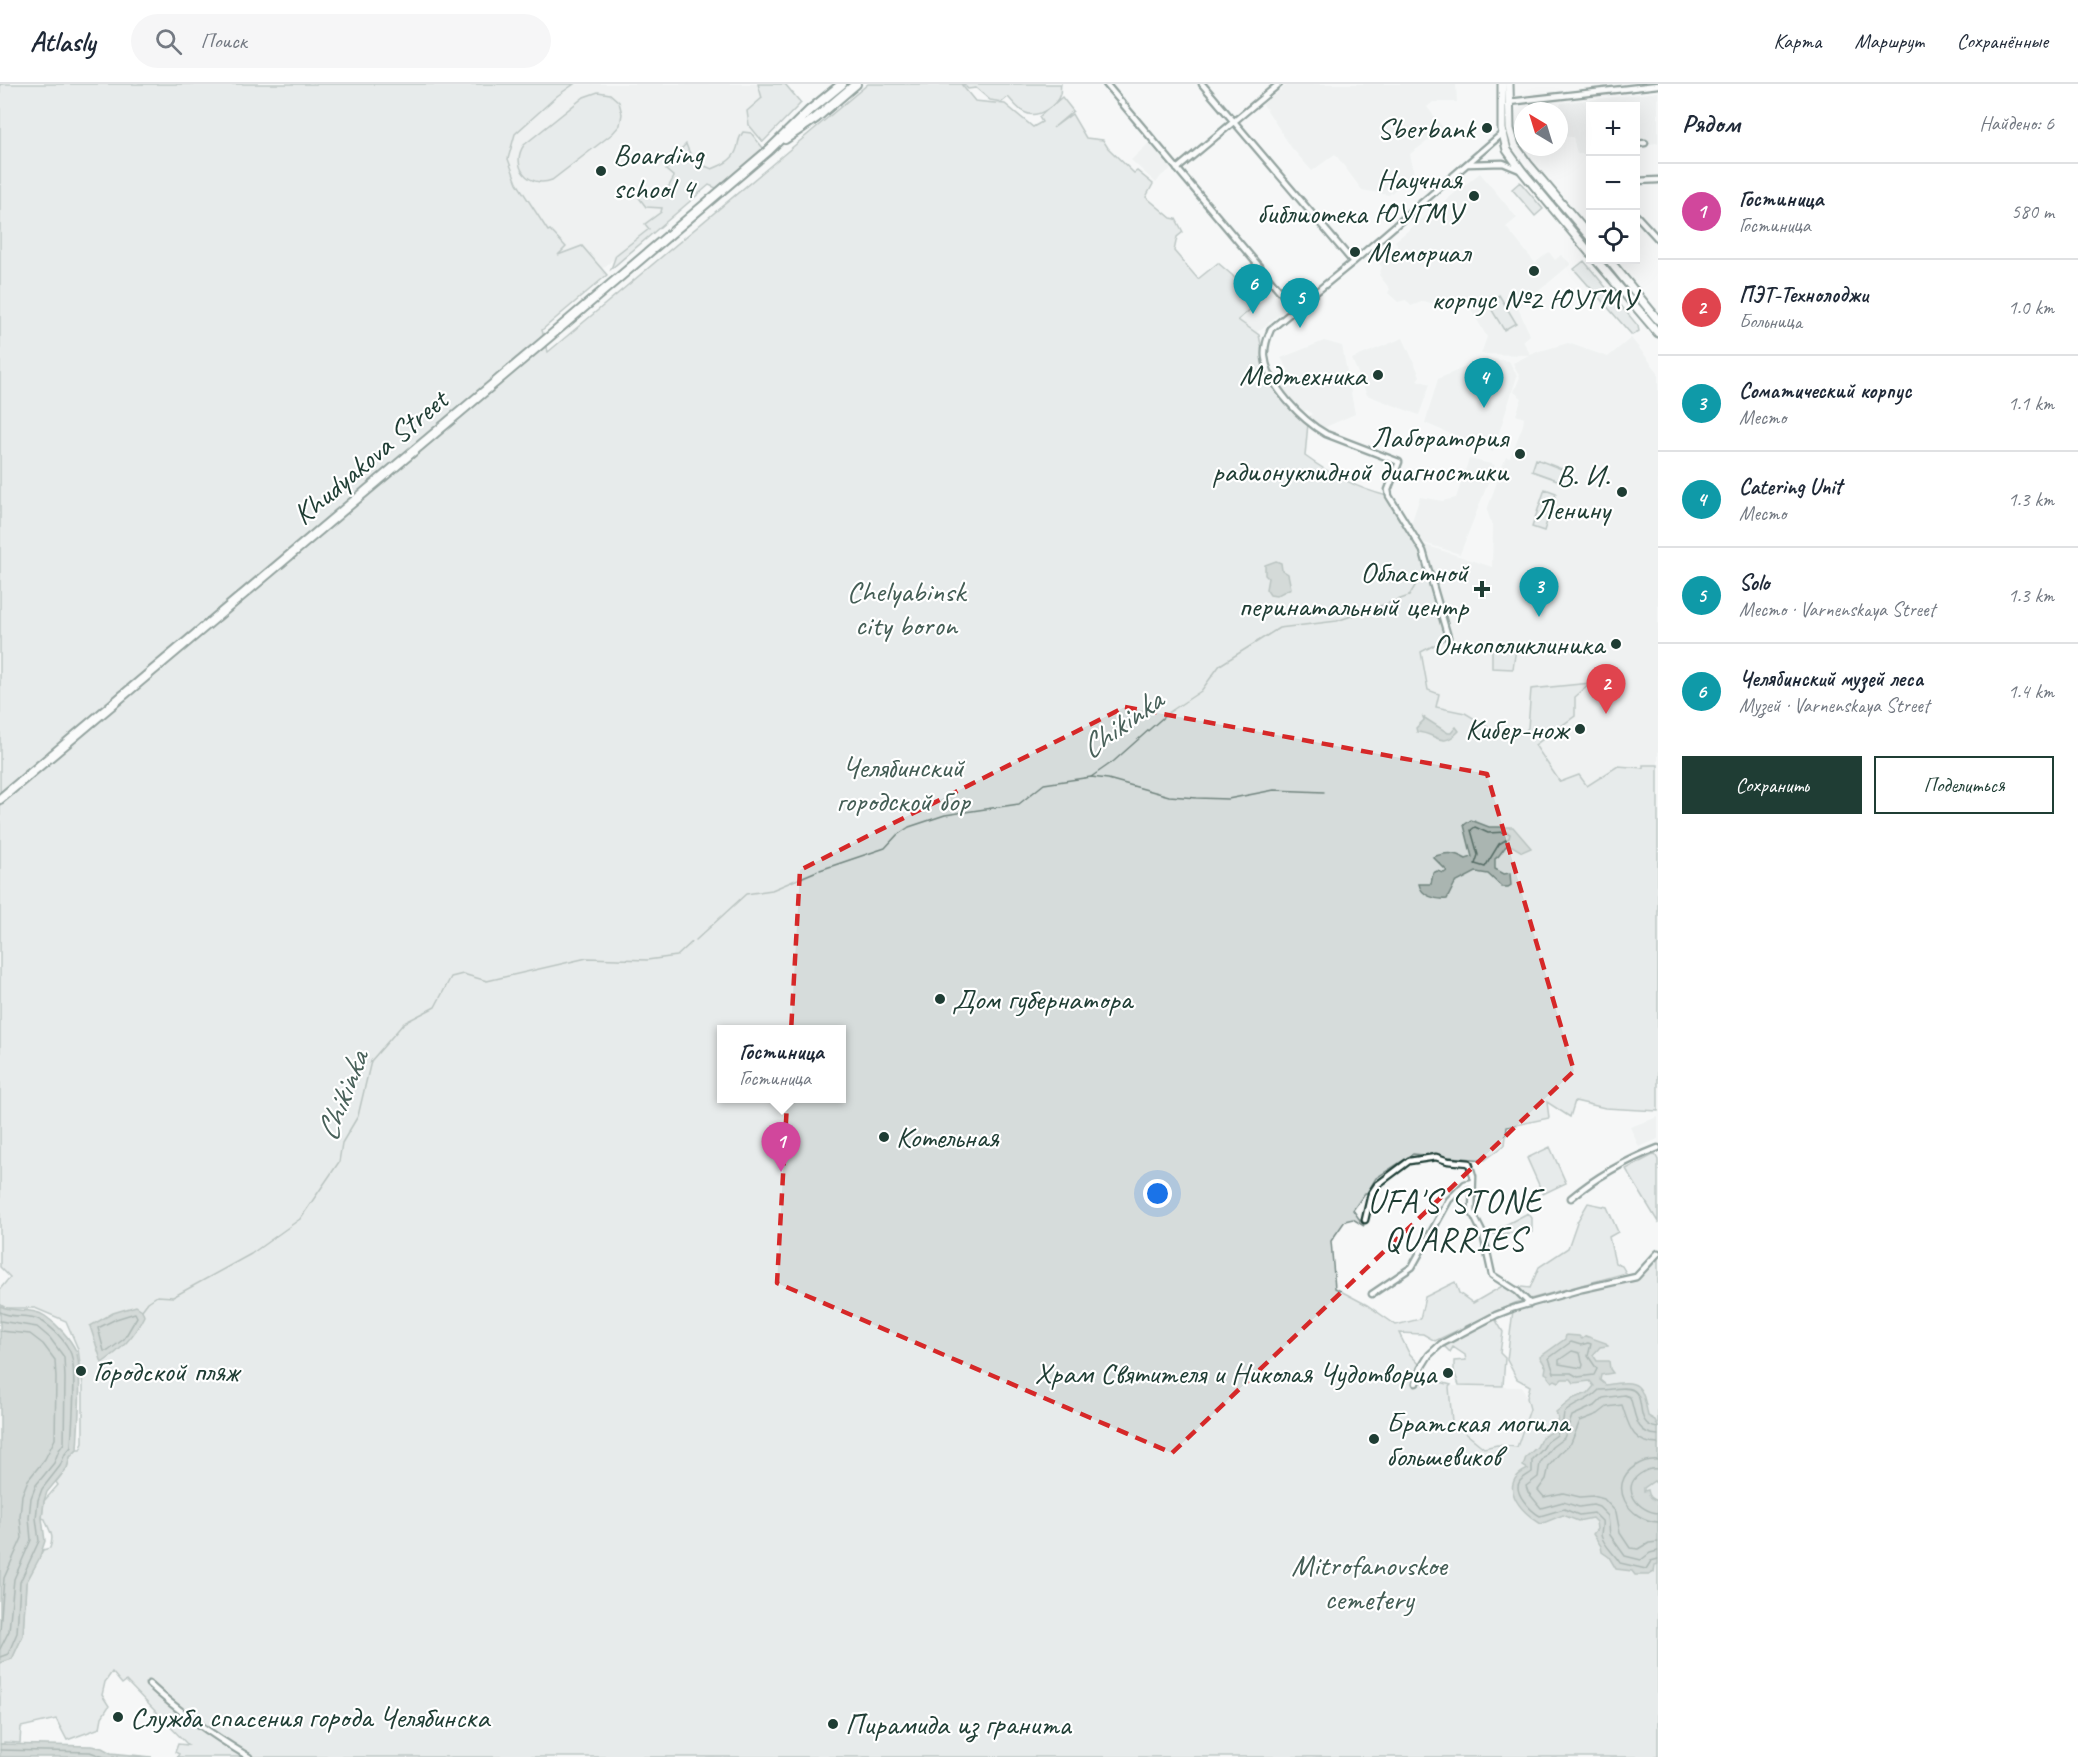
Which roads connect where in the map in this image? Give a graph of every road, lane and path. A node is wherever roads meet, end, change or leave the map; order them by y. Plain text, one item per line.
1 (842, 84) edge
2 (856, 84) edge
3 (1106, 84) edge
4 (1202, 84) edge
5 (1279, 84) edge
6 (1502, 84) edge
7 (1509, 84) edge
8 (1609, 84) edge
9 (1658, 85) edge
10 (1609, 92) junction
11 (1509, 102) junction
12 (1233, 122) junction
13 (1503, 133) junction
14 (1645, 143) dead end
15 (1640, 144) edge
16 (769, 150) junction
17 (1468, 164) junction
18 (1177, 169) junction
19 (1522, 171) junction
20 (1658, 180) edge
21 (1640, 181) edge
22 (1640, 220) edge
23 (1586, 232) edge
24 (1657, 236) edge
25 (1586, 248) edge
26 (1353, 262) junction
27 (1599, 264) edge
28 (1612, 264) edge
29 (1295, 309) junction
30 (1658, 320) edge
31 (1658, 333) edge
32 (1448, 637) dead end
33 (0, 799) edge
34 (1658, 1148) edge
35 (1472, 1182) junction
36 (1571, 1198) dead end
37 (1365, 1220) dead end
38 (1658, 1253) edge
39 (1372, 1294) dead end
40 (1530, 1304) junction
41 (1416, 1383) dead end
42 (149, 1684) dead end
43 (249, 1757) edge

1 - 16 main road, Khudyakova Street
2 - 16 main road, Khudyakova Street
3 - 18 street
4 - 12 street
5 - 12 street
6 - 13 main road
7 - 11 main road
8 - 10 street
9 - 10 street
10 - 11 street
11 - 23 main road
12 - 18 street
12 - 26 street
13 - 17 street
13 - 19 main road
14 - 15 street
16 - 33 main road, Khudyakova Street
17 - 19 street
17 - 26 street
18 - 29 street
19 - 25 main road
20 - 21 street
22 - 24 street
26 - 29 street
27 - 31 main road
28 - 30 main road
29 - 32 street
34 - 36 street
35 - 37 street
35 - 39 street
35 - 40 street
38 - 40 street
40 - 41 street
42 - 43 street

